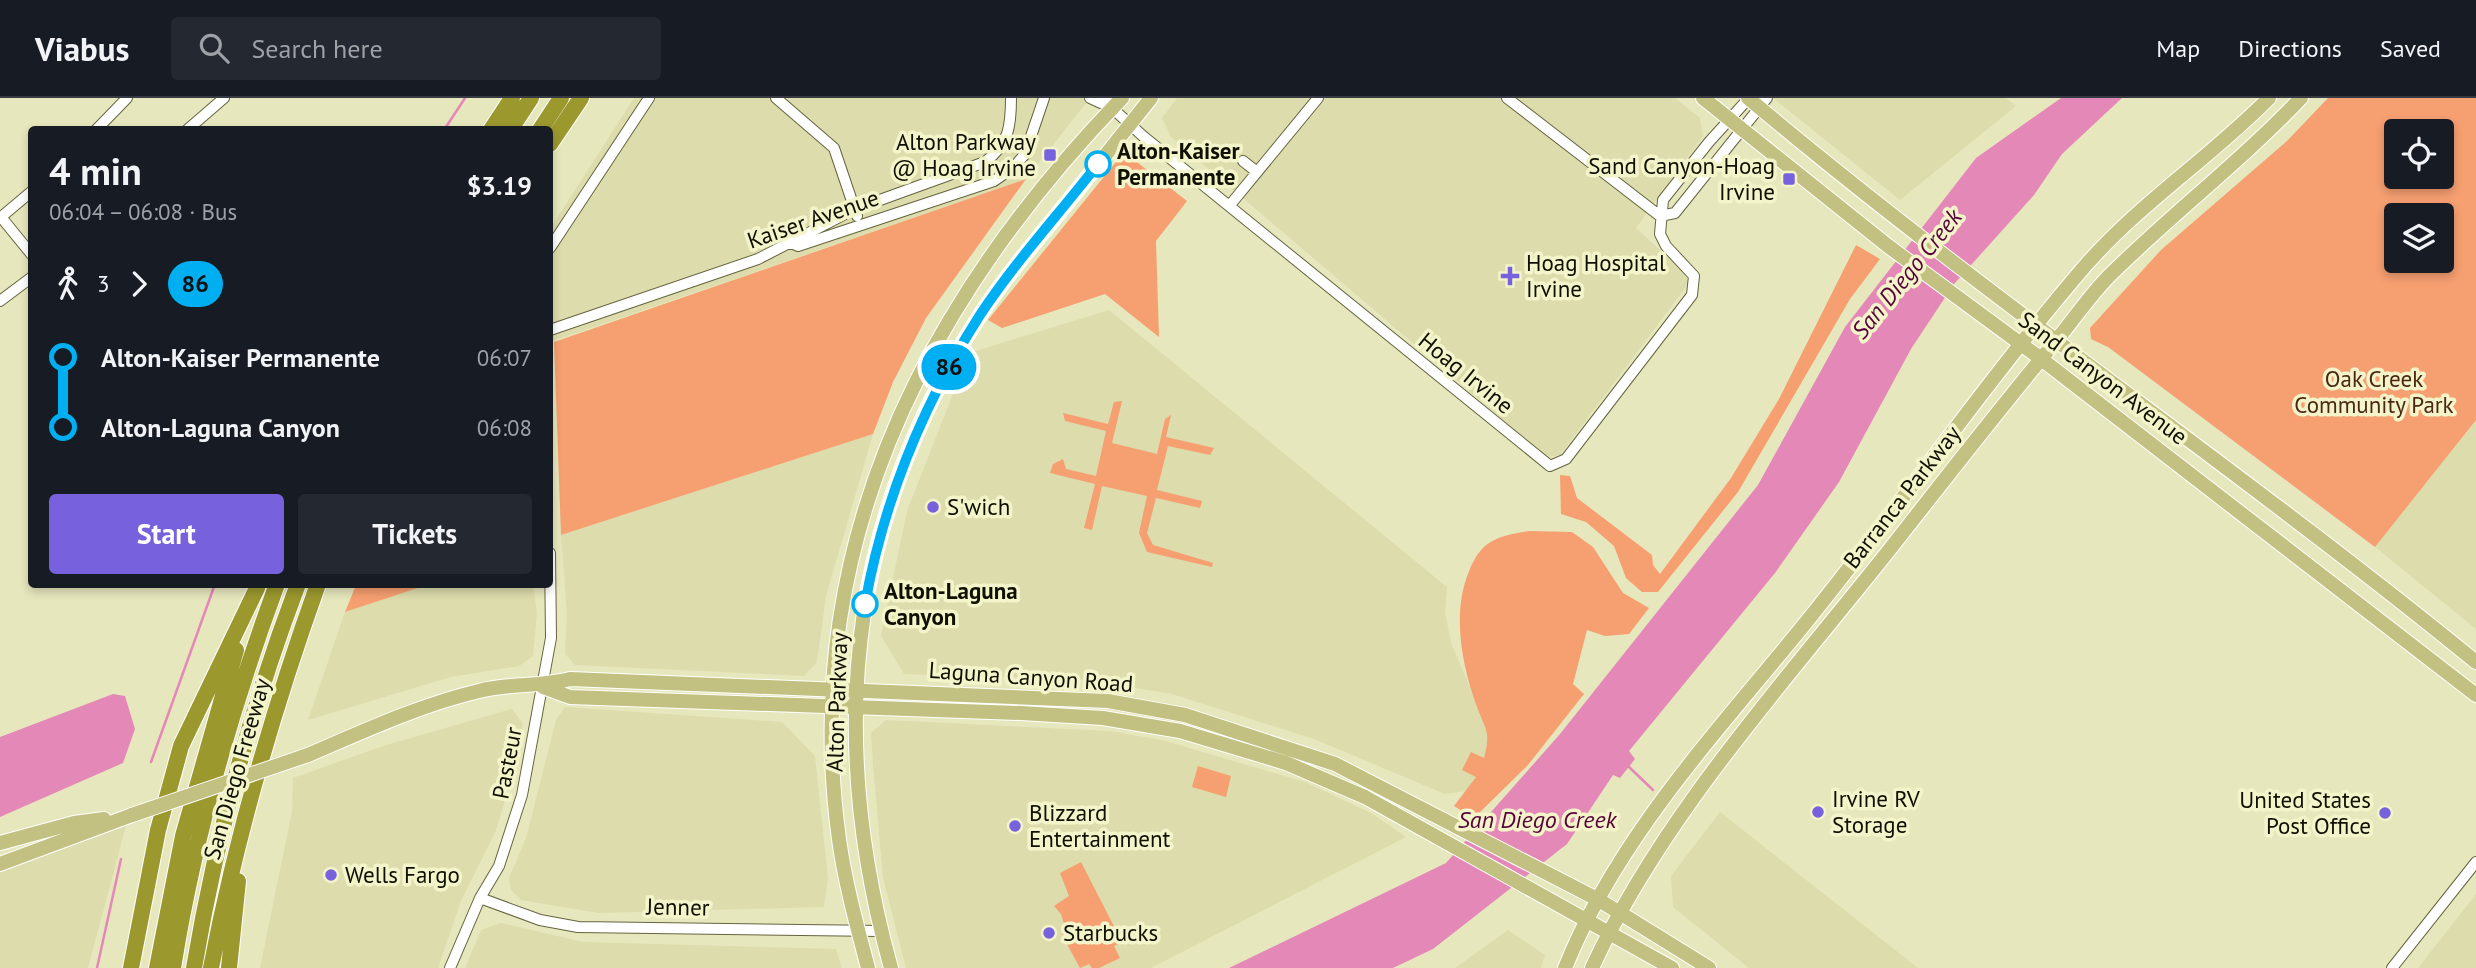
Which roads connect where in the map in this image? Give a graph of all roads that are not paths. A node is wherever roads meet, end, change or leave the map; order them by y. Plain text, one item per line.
1 (127, 98) edge
2 (224, 98) edge
3 (512, 98) edge
4 (531, 98) edge
5 (561, 98) edge
6 (581, 98) edge
7 (649, 98) edge
8 (776, 98) edge
9 (1011, 98) edge
10 (1017, 98) edge
11 (1044, 98) edge
12 (1090, 98) edge
13 (1151, 98) edge
14 (1318, 98) edge
15 (1507, 98) edge
16 (1703, 98) edge
17 (2269, 98) edge
18 (2301, 98) edge
19 (1755, 100) edge
20 (1114, 101) edge
21 (1012, 115) junction
22 (1130, 124) junction
23 (1736, 124) junction
24 (100, 126) edge
25 (192, 126) edge
26 (494, 126) edge
27 (513, 126) edge
28 (543, 126) edge
29 (553, 140) edge
30 (1243, 161) dead end
31 (1257, 172) junction
32 (28, 194) edge
33 (1230, 205) junction
34 (855, 209) junction
35 (1660, 216) junction
36 (0, 217) edge
37 (860, 225) junction
38 (553, 243) edge
39 (791, 243) junction
40 (28, 250) edge
41 (28, 280) edge
42 (0, 302) edge
43 (2038, 325) junction
44 (553, 329) edge
45 (2056, 340) junction
46 (2022, 345) junction
47 (2040, 358) junction
48 (257, 588) edge
49 (257, 588) edge
50 (276, 588) edge
51 (297, 588) edge
52 (317, 588) edge
53 (550, 588) edge
54 (2476, 663) edge
55 (542, 687) junction
56 (833, 689) junction
57 (856, 690) junction
58 (2476, 695) edge
59 (832, 705) junction
60 (856, 706) junction
61 (132, 815) junction
62 (243, 820) junction
63 (0, 843) edge
64 (2476, 862) edge
65 (0, 864) edge
66 (480, 898) junction
67 (1599, 900) junction
68 (1620, 913) junction
69 (1587, 921) junction
70 (859, 931) junction
71 (881, 931) junction
72 (1608, 933) junction
73 (130, 968) edge
74 (157, 968) edge
75 (173, 968) edge
76 (194, 968) edge
77 (211, 968) edge
78 (229, 968) edge
79 (450, 968) edge
80 (868, 968) edge
81 (891, 968) edge
82 (1565, 968) edge
83 (1592, 968) edge
84 (1672, 968) edge
85 (1709, 968) edge
86 (2392, 968) edge

1 - 24 street
2 - 25 street
3 - 26 highway
4 - 27 highway
5 - 28 highway
6 - 29 highway
7 - 38 street
8 - 34 street
9 - 21 street, Kaiser Avenue
10 - 21 street, Kaiser Avenue
11 - 37 street, Kaiser Avenue
12 - 20 street
13 - 22 main road, Alton Parkway
14 - 31 street
15 - 35 street
16 - 23 main road, Sand Canyon Avenue
17 - 43 main road, Barranca Parkway
18 - 45 main road, Barranca Parkway
19 - 23 street
19 - 43 main road, Sand Canyon Avenue
20 - 22 street, Hoag Irvine
20 - 56 main road, Alton Parkway
21 - 34 street, Kaiser Avenue
22 - 33 street, Hoag Irvine
22 - 57 main road, Alton Parkway
23 - 35 street
23 - 35 street
23 - 46 main road, Sand Canyon Avenue
30 - 31 street
31 - 33 street
32 - 36 street
33 - 35 street, Hoag Irvine
34 - 37 street
34 - 39 street, Kaiser Avenue
36 - 40 street
37 - 39 street, Kaiser Avenue
39 - 44 street, Kaiser Avenue
41 - 42 street
43 - 45 main road, Sand Canyon Avenue
43 - 46 main road, Barranca Parkway
45 - 47 main road, Barranca Parkway
45 - 54 main road, Sand Canyon Avenue
46 - 47 main road, Sand Canyon Avenue
46 - 67 main road, Barranca Parkway
47 - 58 main road, Sand Canyon Avenue
47 - 68 main road, Barranca Parkway
48 - 73 highway
49 - 74 highway, San Diego Freeway
50 - 75 highway, San Diego Freeway
51 - 76 highway
52 - 62 highway, San Diego Freeway
53 - 55 street, Pasteur
55 - 56 main road, Laguna Canyon Road
55 - 59 main road, Laguna Canyon Road
55 - 61 main road, Laguna Canyon Road, bridge
55 - 66 street, Pasteur
56 - 57 main road, Laguna Canyon Road
56 - 59 main road, Alton Parkway
57 - 60 main road, Alton Parkway
57 - 67 main road, Laguna Canyon Road
59 - 60 main road, Laguna Canyon Road
59 - 70 main road, Alton Parkway
60 - 69 main road, Laguna Canyon Road
60 - 71 main road, Alton Parkway
61 - 63 main road, Laguna Canyon Road
61 - 65 main road, Laguna Canyon Road
62 - 77 highway, San Diego Freeway
62 - 78 highway
64 - 86 street
66 - 70 street, Jenner
66 - 79 street, Pasteur
67 - 68 main road, Laguna Canyon Road
67 - 69 main road, Barranca Parkway
68 - 72 main road, Barranca Parkway
68 - 85 main road, Laguna Canyon Road
69 - 72 main road, Laguna Canyon Road
69 - 82 main road, Barranca Parkway
70 - 71 street, Jenner
70 - 80 main road, Alton Parkway
71 - 81 main road, Alton Parkway
72 - 83 main road, Barranca Parkway
72 - 84 main road, Laguna Canyon Road

